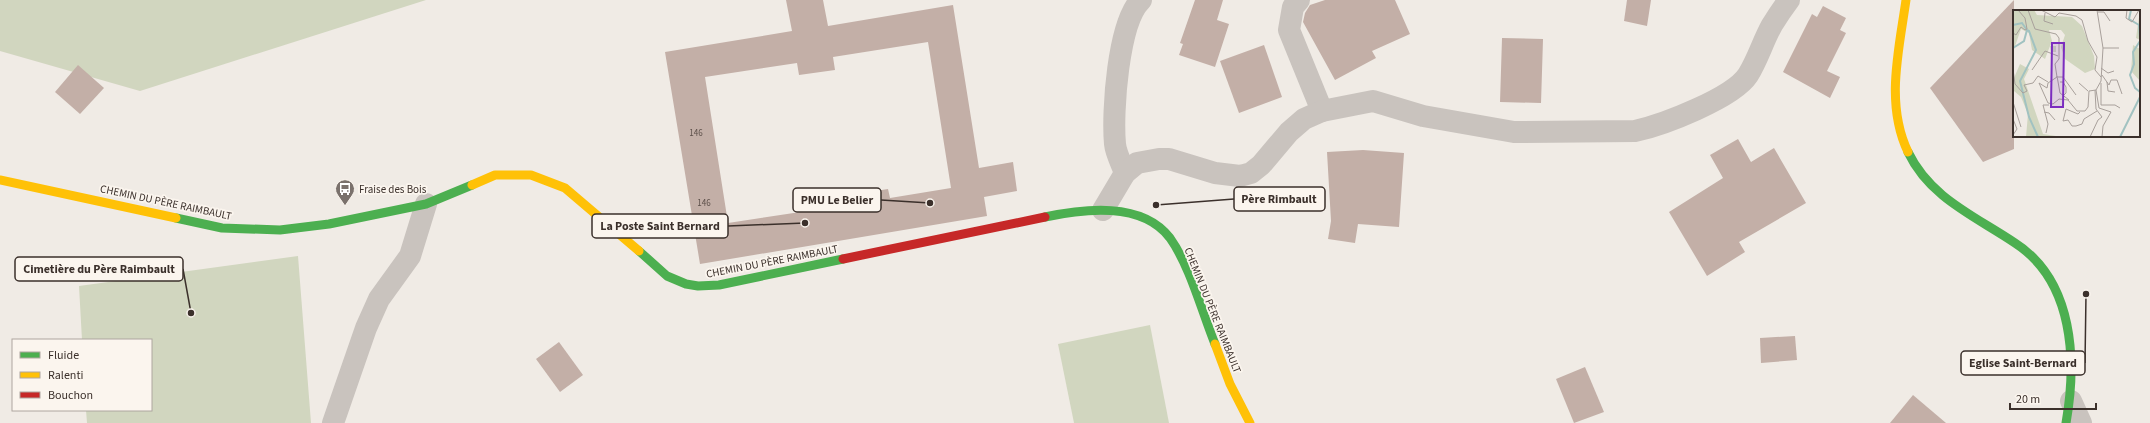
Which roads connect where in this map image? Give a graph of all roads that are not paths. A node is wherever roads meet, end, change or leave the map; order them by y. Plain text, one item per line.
1 (1141, 0) edge
2 (1299, 0) edge
3 (1789, 0) edge
4 (1906, 0) edge
5 (1322, 111) junction
6 (1124, 173) junction
7 (0, 180) edge
8 (426, 204) junction
9 (1103, 210) junction
10 (2071, 401) junction
11 (333, 423) edge
12 (1250, 423) edge
13 (2066, 423) edge
14 (2081, 423) edge

1 - 6 street
2 - 5 street
3 - 5 street
4 - 10 street
5 - 6 street
6 - 9 street
7 - 8 street, CHEMIN DU PÈRE RAIMBAULT
8 - 9 street, CHEMIN DU PÈRE RAIMBAULT
8 - 11 street
9 - 12 street, CHEMIN DU PÈRE RAIMBAULT
10 - 13 street
10 - 14 street

